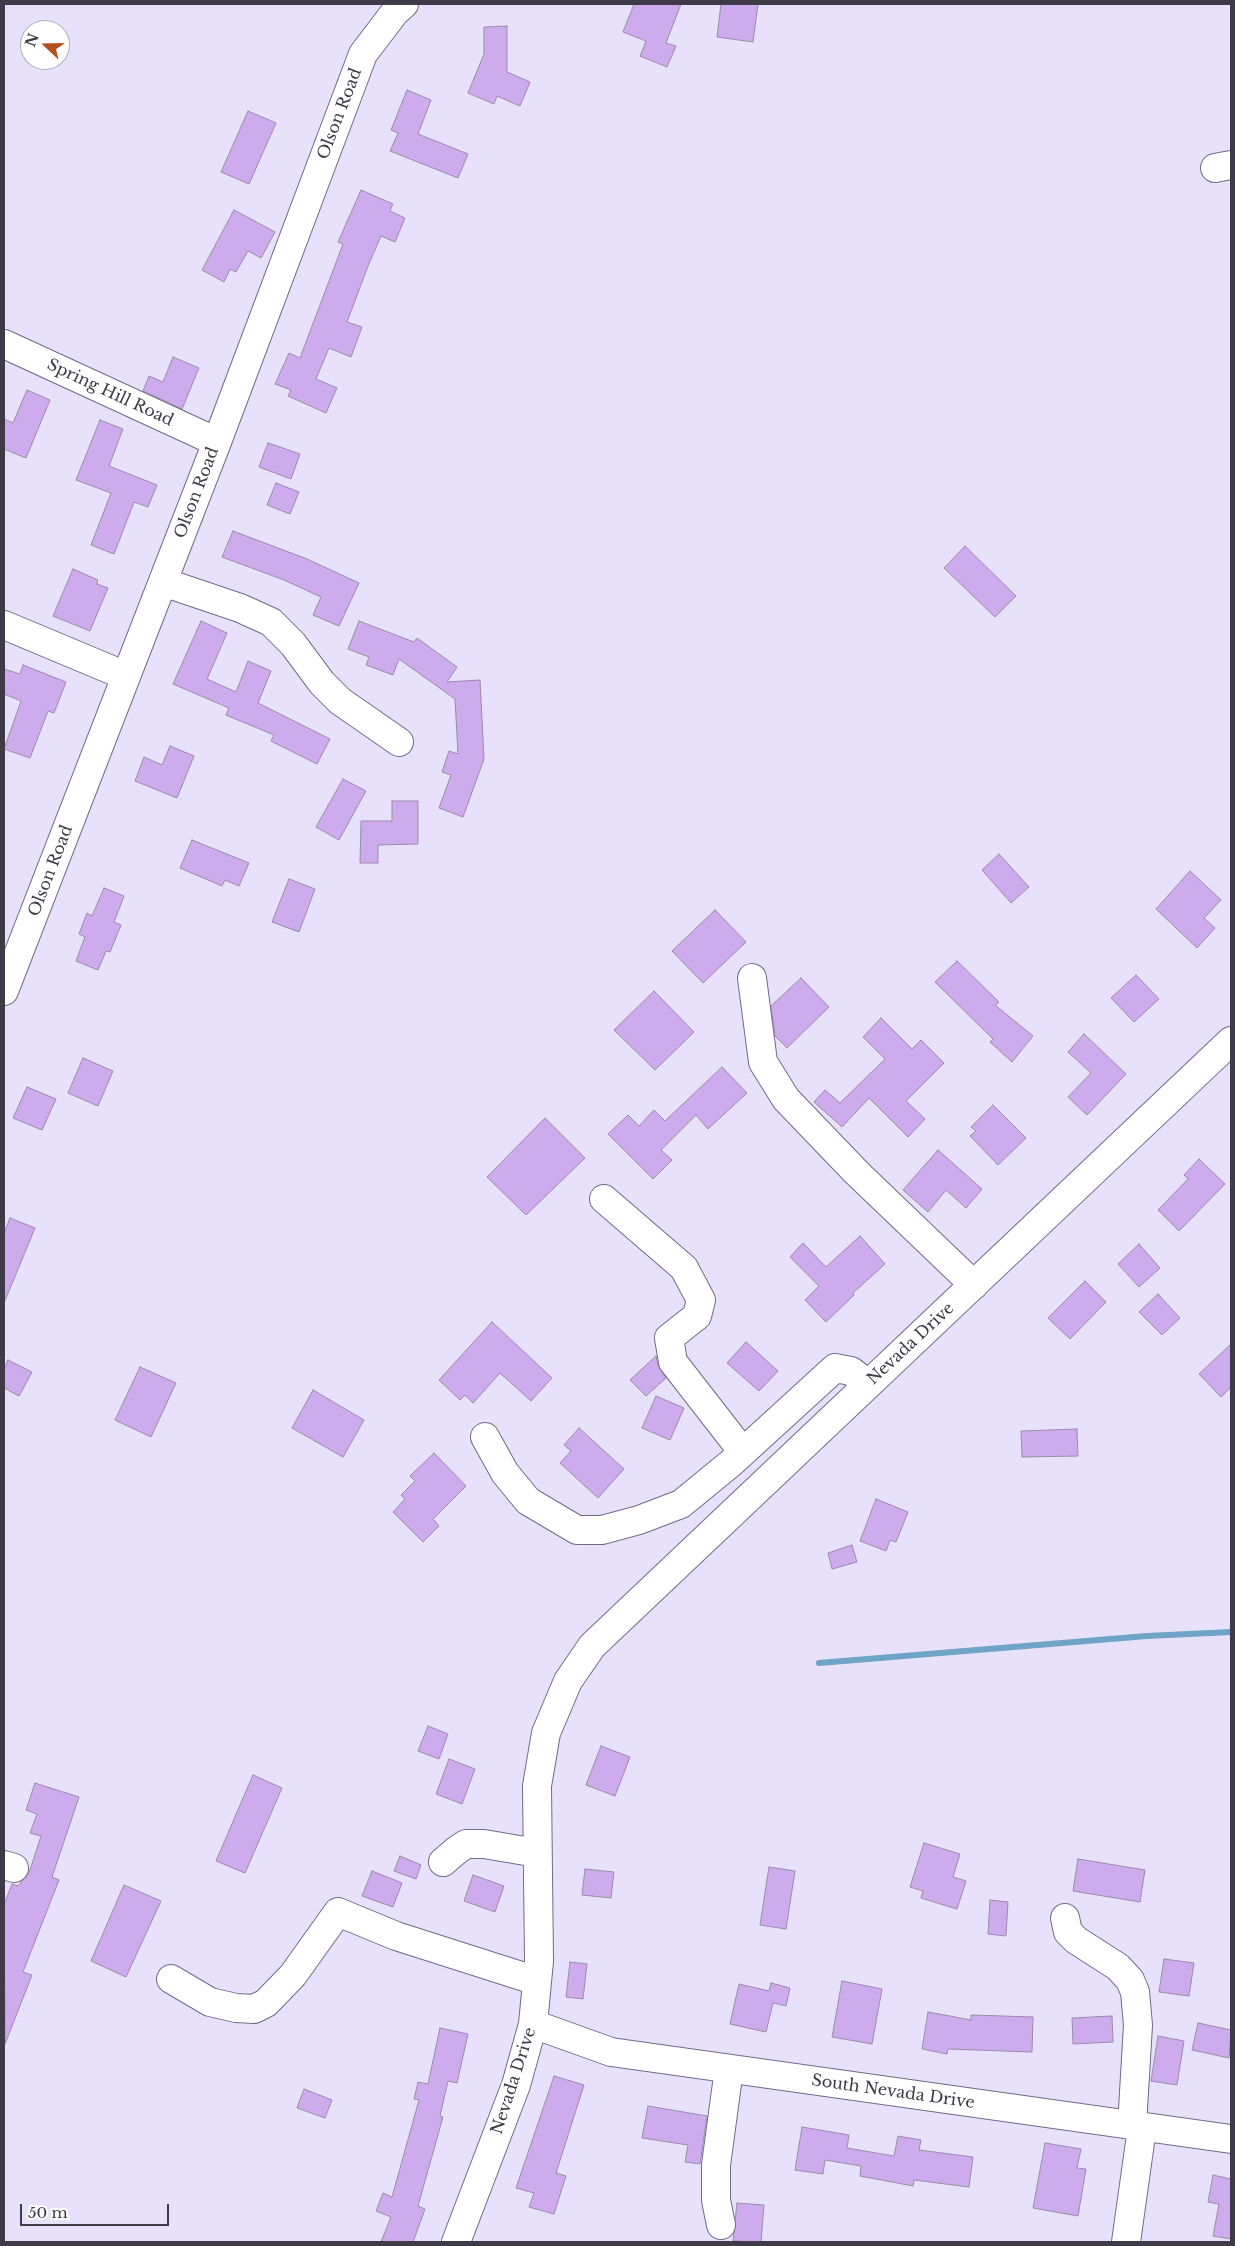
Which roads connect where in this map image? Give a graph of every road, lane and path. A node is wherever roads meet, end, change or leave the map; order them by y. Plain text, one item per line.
1 (404, 4) edge
2 (4, 344) edge
3 (217, 442) junction
4 (163, 582) junction
5 (4, 625) edge
6 (126, 676) junction
7 (399, 742) dead end
8 (752, 978) dead end
9 (4, 992) edge
10 (1231, 1041) edge
11 (604, 1199) dead end
12 (974, 1285) junction
13 (868, 1384) junction
14 (485, 1437) dead end
15 (743, 1452) junction
16 (537, 1853) junction
17 (443, 1862) dead end
18 (1065, 1918) dead end
19 (171, 1979) dead end
20 (537, 1982) junction
21 (534, 2024) junction
22 (729, 2069) junction
23 (1137, 2127) junction
24 (1231, 2139) edge
25 (721, 2225) dead end
26 (456, 2242) edge
27 (1126, 2242) edge

1 - 3 street, Olson Road
2 - 3 street, Spring Hill Road
3 - 4 street, Olson Road
4 - 6 street, Olson Road
4 - 7 street
5 - 6 street
6 - 9 street, Olson Road
8 - 12 street
10 - 12 street, Nevada Drive
11 - 15 street
12 - 13 street, Nevada Drive
13 - 15 street
13 - 16 street, Nevada Drive
14 - 15 street
16 - 17 street
16 - 20 street, Nevada Drive
18 - 23 street
19 - 20 street
20 - 21 street, Nevada Drive
21 - 22 street, South Nevada Drive
21 - 26 street, Nevada Drive
22 - 23 street, South Nevada Drive
22 - 25 street
23 - 24 street, South Nevada Drive
23 - 27 street

